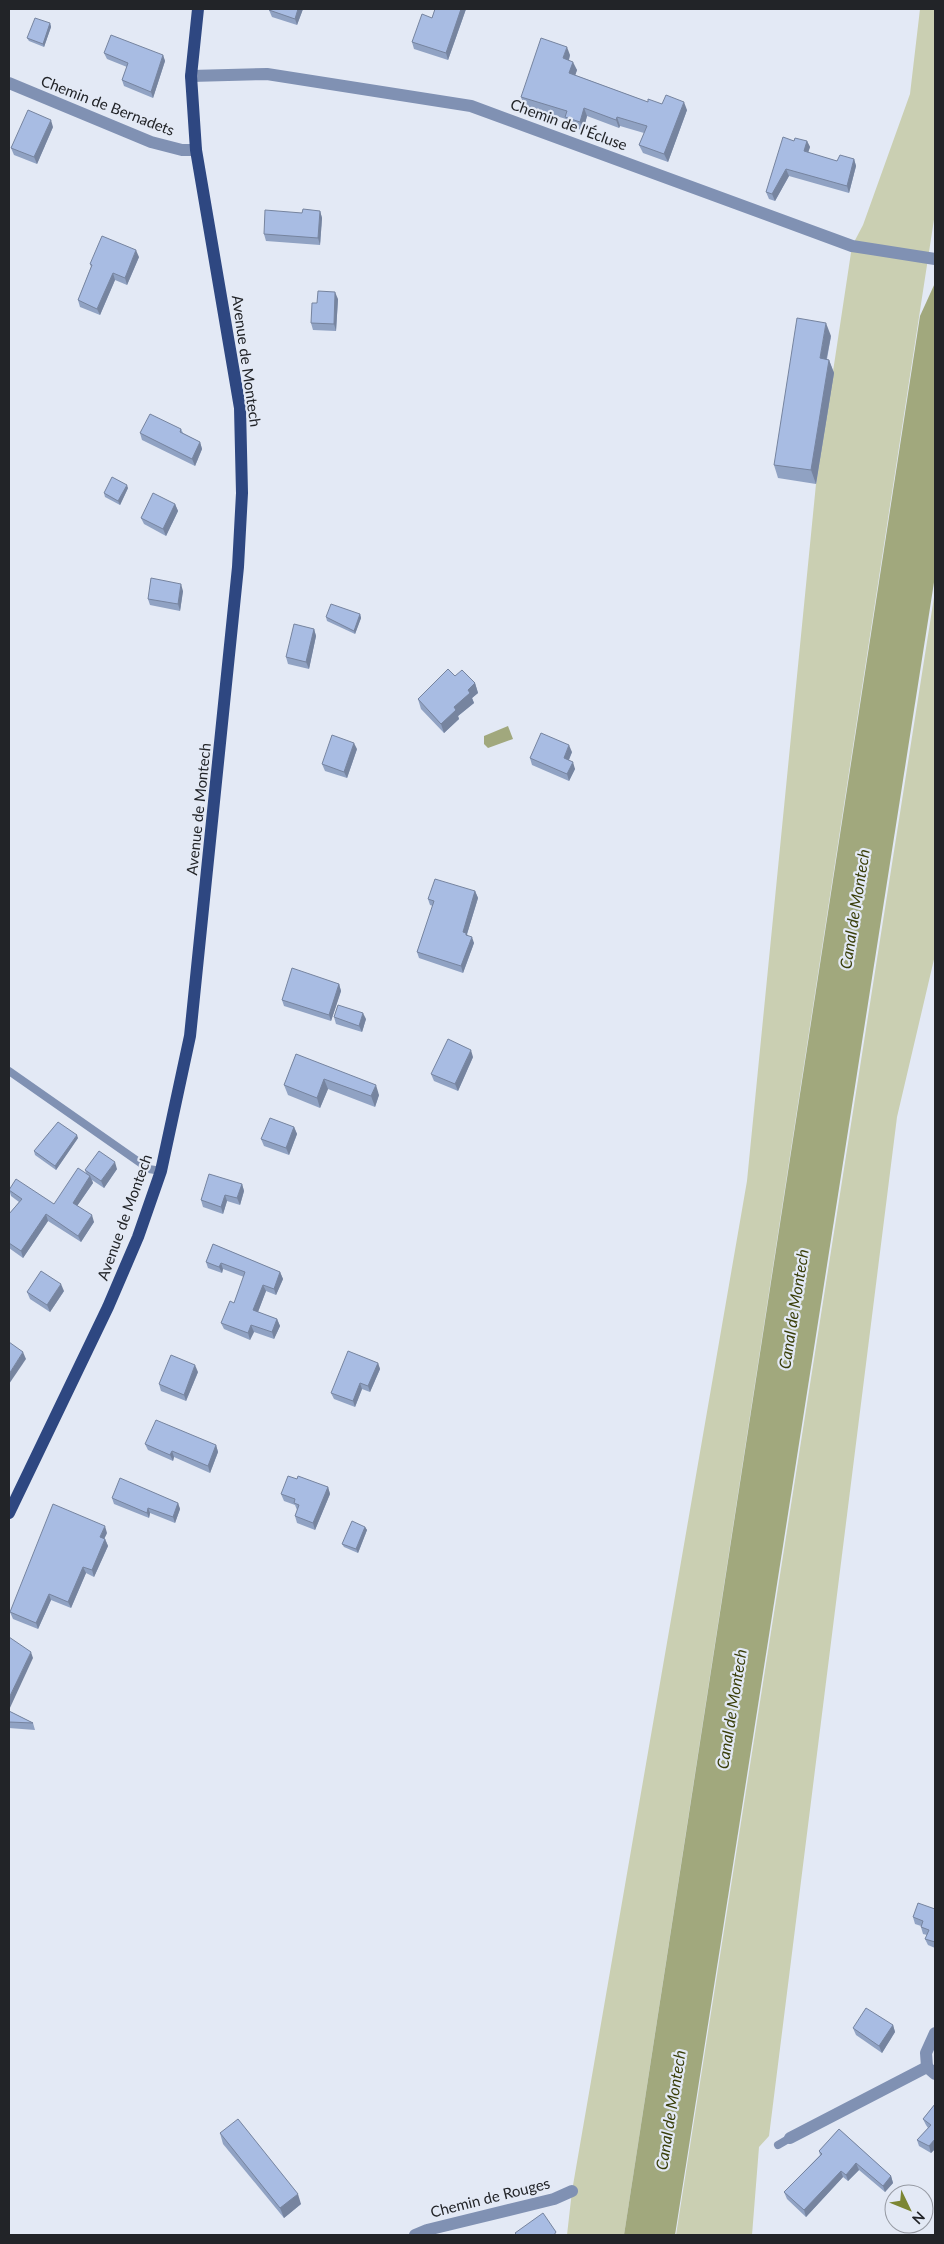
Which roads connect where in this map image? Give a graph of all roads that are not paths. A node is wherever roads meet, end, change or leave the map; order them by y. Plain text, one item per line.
1 (198, 9) edge
2 (191, 76) junction
3 (9, 83) edge
4 (196, 150) junction
5 (930, 258) edge
6 (9, 1071) edge
7 (161, 1172) junction
8 (9, 1513) edge
9 (935, 2033) edge
10 (931, 2071) edge
11 (790, 2138) joint
12 (778, 2145) dead end
13 (572, 2191) dead end
14 (415, 2235) edge

1 - 2 main road, Avenue de Montech
2 - 4 main road, Avenue de Montech
2 - 5 street, Chemin de l'Écluse
3 - 4 street, Chemin de Bernadets
4 - 7 main road, Avenue de Montech
6 - 7 lane
7 - 8 main road, Avenue de Montech
9 - 10 street
10 - 11 street
11 - 12 lane
13 - 14 street, Chemin de Rouges

